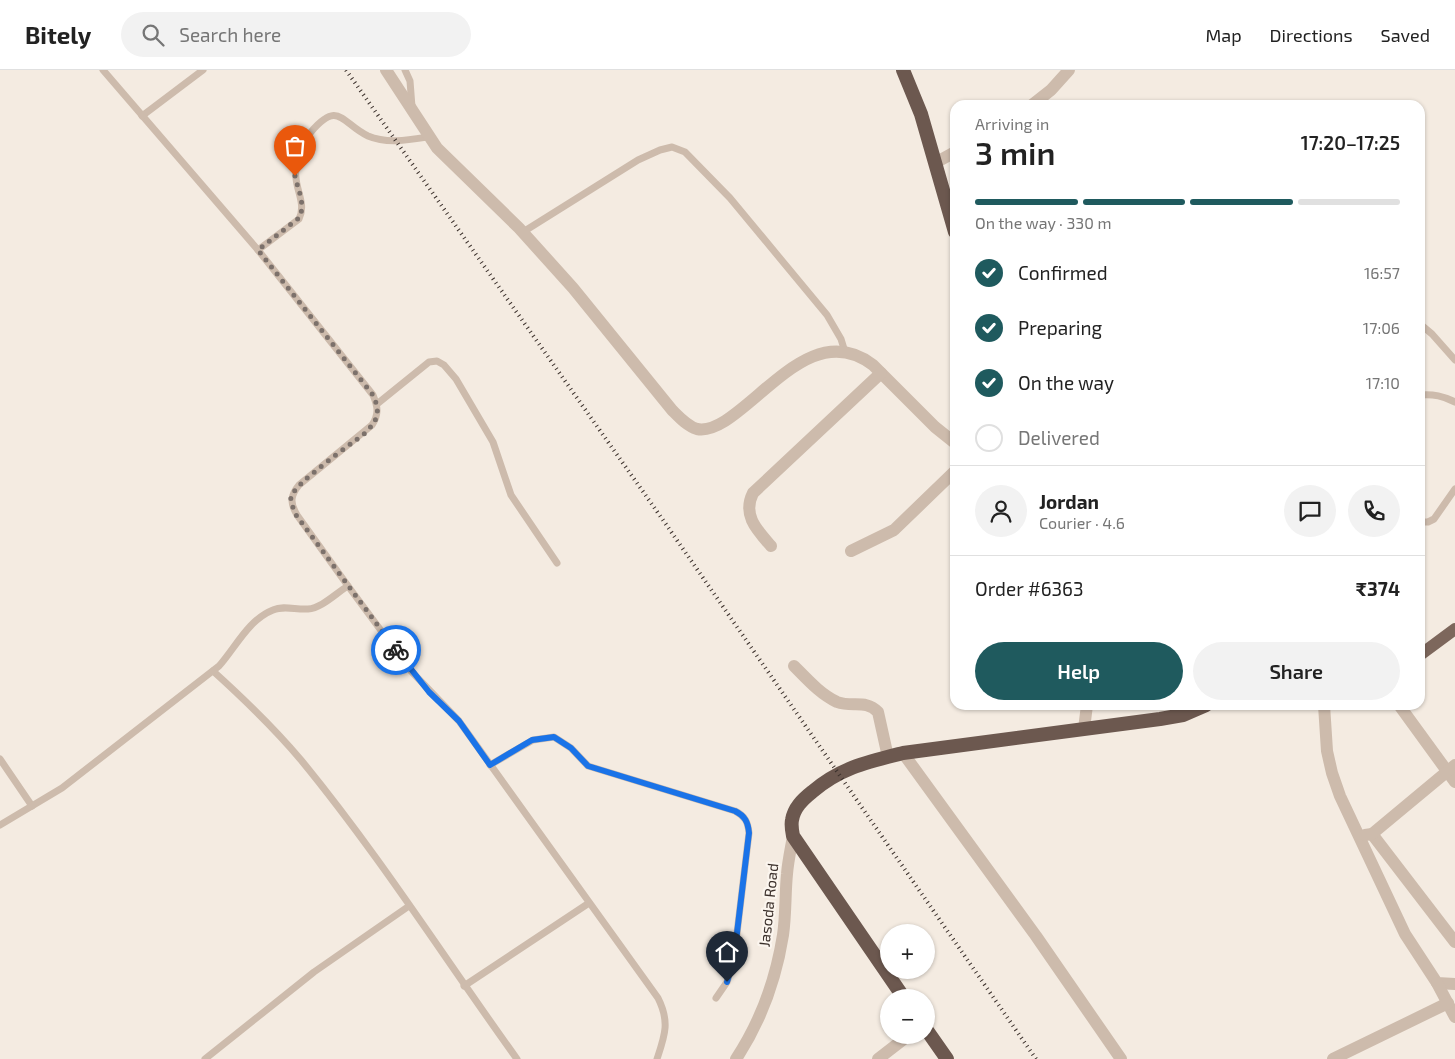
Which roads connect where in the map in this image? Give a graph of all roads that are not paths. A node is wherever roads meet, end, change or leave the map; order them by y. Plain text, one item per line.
1 (102, 70) edge
2 (202, 70) edge
3 (386, 70) edge
4 (405, 70) edge
5 (903, 70) edge
6 (1069, 70) edge
7 (1038, 100) edge
8 (413, 112) junction
9 (142, 116) junction
10 (428, 136) junction
11 (950, 155) edge
12 (935, 163) junction
13 (950, 215) edge
14 (523, 232) junction
15 (258, 250) junction
16 (1425, 328) edge
17 (845, 352) junction
18 (1455, 360) edge
19 (881, 373) junction
20 (1425, 395) edge
21 (1455, 402) edge
22 (377, 404) junction
23 (950, 438) edge
24 (950, 476) edge
25 (1455, 489) edge
26 (1425, 522) edge
27 (771, 546) dead end
28 (851, 551) dead end
29 (557, 563) dead end
30 (348, 586) junction
31 (1455, 629) edge
32 (1425, 651) edge
33 (794, 666) dead end
34 (212, 671) junction
35 (1086, 710) edge
36 (1194, 710) edge
37 (1324, 710) edge
38 (1403, 710) edge
39 (1084, 729) junction
40 (903, 754) junction
41 (888, 757) junction
42 (0, 759) edge
43 (490, 765) junction
44 (1451, 768) edge
45 (1455, 782) edge
46 (32, 806) junction
47 (0, 825) edge
48 (1366, 835) junction
49 (793, 836) junction
50 (589, 902) junction
51 (408, 906) junction
52 (1455, 942) edge
53 (1437, 983) junction
54 (1455, 984) edge
55 (464, 986) junction
56 (898, 989) edge
57 (716, 998) dead end
58 (1448, 1003) junction
59 (1455, 1017) edge
60 (935, 1042) edge
61 (897, 1044) edge
62 (205, 1059) edge
63 (517, 1059) edge
64 (657, 1059) edge
65 (736, 1059) edge
66 (878, 1059) edge
67 (947, 1059) edge
68 (1121, 1059) edge
69 (1333, 1059) edge

1 - 9 lane
2 - 9 lane
3 - 8 street
4 - 8 lane
5 - 12 highway
6 - 7 street
8 - 10 street
9 - 15 lane
10 - 14 street
10 - 15 lane
11 - 12 street
12 - 13 highway
14 - 17 street
14 - 17 lane
15 - 22 lane
16 - 18 lane
17 - 19 street
19 - 23 street
19 - 27 street
20 - 21 lane
22 - 29 lane
22 - 30 lane
24 - 28 street
25 - 26 lane
30 - 34 lane
30 - 43 lane
31 - 32 main road
33 - 41 street
34 - 46 lane
34 - 51 lane
35 - 39 street
36 - 39 highway
37 - 48 street
38 - 44 street
39 - 40 highway
40 - 41 highway
40 - 68 street
41 - 49 highway
42 - 46 lane
43 - 50 lane
43 - 57 lane
44 - 45 street
44 - 48 street
46 - 47 lane
48 - 52 street
48 - 53 street
49 - 56 highway
49 - 65 street, Jasoda Road
50 - 55 lane
50 - 64 lane
51 - 55 lane
51 - 62 lane
53 - 54 street
53 - 58 street
55 - 63 lane
58 - 59 street
58 - 69 street
60 - 67 highway
61 - 66 street

